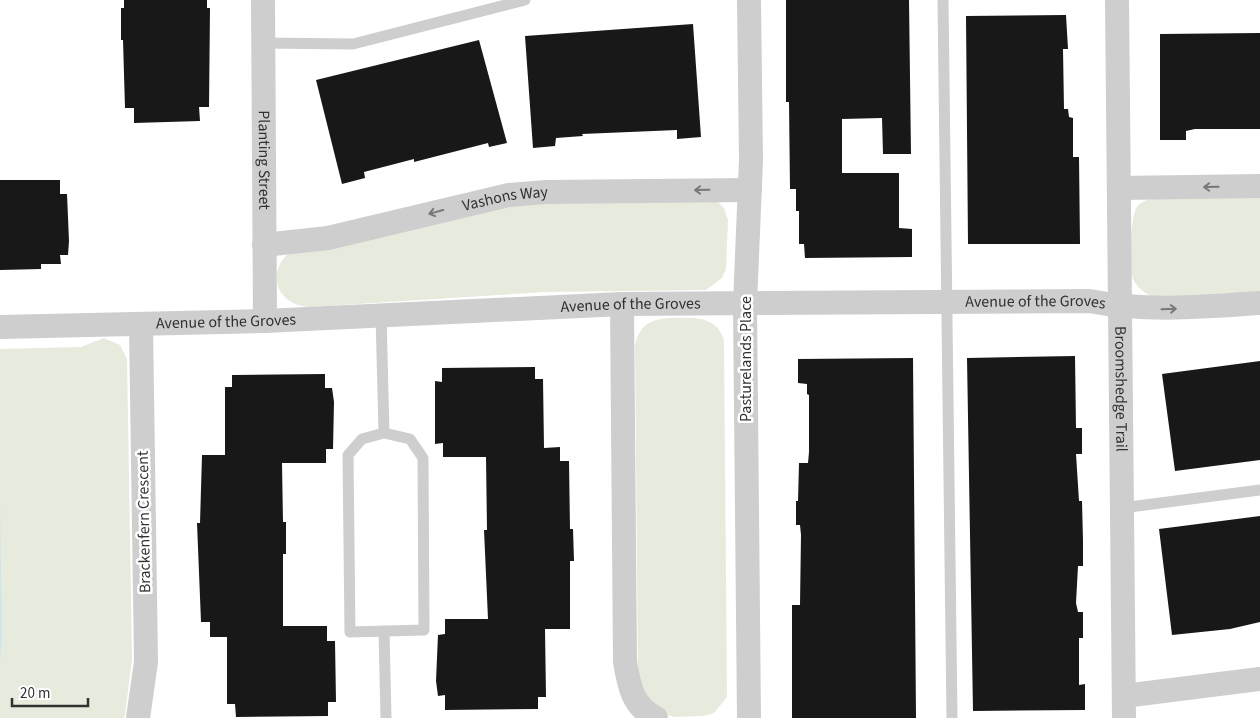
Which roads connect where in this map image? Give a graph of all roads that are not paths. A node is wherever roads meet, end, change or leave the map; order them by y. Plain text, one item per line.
1 (263, 0) edge
2 (525, 0) edge
3 (749, 0) edge
4 (942, 0) edge
5 (1117, 0) edge
6 (263, 43) junction
7 (1260, 186) edge
8 (1119, 188) junction
9 (750, 190) junction
10 (264, 245) junction
11 (946, 302) junction
12 (1260, 303) edge
13 (622, 304) junction
14 (745, 304) junction
15 (1120, 307) junction
16 (381, 314) junction
17 (265, 321) junction
18 (141, 325) junction
19 (0, 327) edge
20 (384, 433) junction
21 (1260, 490) edge
22 (1122, 508) junction
23 (384, 631) junction
24 (1260, 679) edge
25 (1124, 707) edge
26 (646, 716) edge
27 (138, 718) edge
28 (386, 718) edge
29 (749, 718) edge
30 (952, 718) edge

1 - 6 street, Planting Street
2 - 6 lane
3 - 9 street, Pasturelands Place
4 - 11 lane
5 - 8 street, Broomshedge Trail
6 - 10 street, Planting Street
7 -> 8 street
8 - 15 street, Broomshedge Trail
9 -> 10 street, Vashons Way
9 - 14 street, Pasturelands Place
10 - 17 street, Planting Street
11 - 14 street, Avenue of the Groves
11 - 15 street, Avenue of the Groves
11 - 30 lane
15 -> 12 street, Avenue of the Groves
13 - 14 street, Avenue of the Groves
13 - 16 street, Avenue of the Groves
13 - 26 street
14 - 29 street, Pasturelands Place
15 - 22 street, Broomshedge Trail
16 - 17 street, Avenue of the Groves
16 - 20 lane
17 - 18 street, Avenue of the Groves
18 - 19 street, Avenue of the Groves
18 - 27 street, Brackenfern Crescent
20 - 23 lane
20 - 23 lane
21 - 22 lane
22 - 25 street, Broomshedge Trail
23 - 28 lane
24 - 25 street

